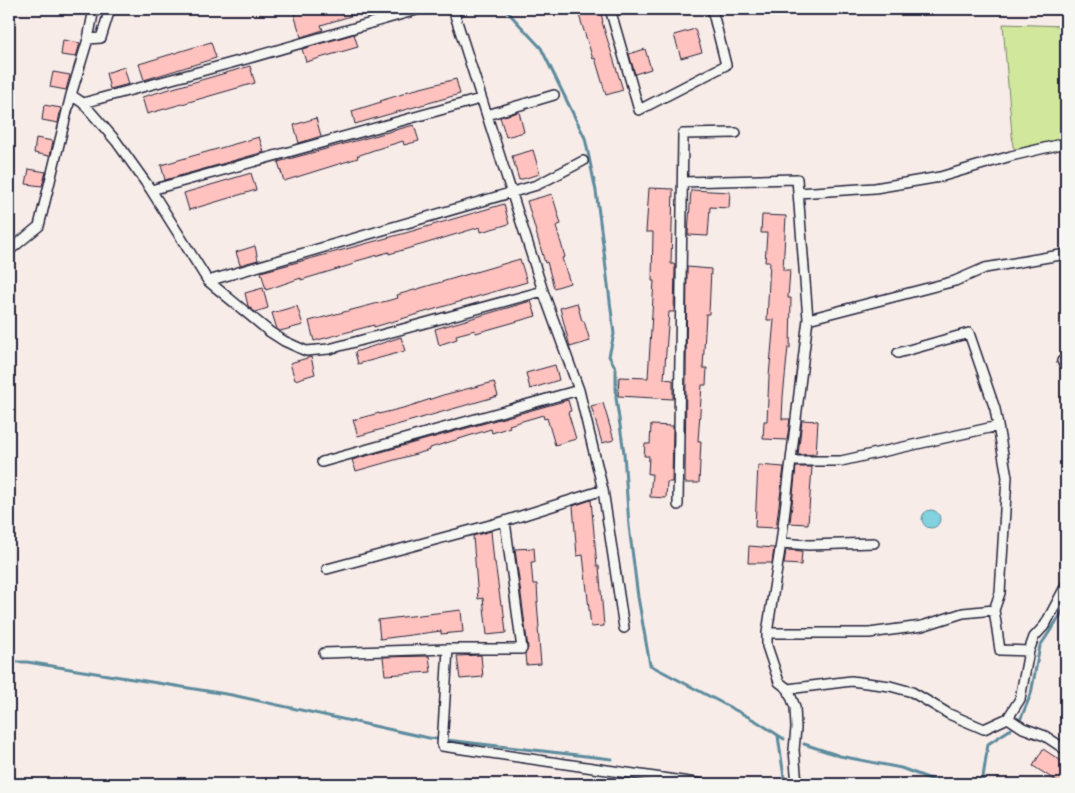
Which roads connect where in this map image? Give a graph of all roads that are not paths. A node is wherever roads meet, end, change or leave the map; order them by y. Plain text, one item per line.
1 (94, 9) edge
2 (110, 9) edge
3 (420, 9) edge
4 (453, 9) edge
5 (610, 9) edge
6 (712, 9) edge
7 (88, 39) junction
8 (71, 95) junction
9 (554, 95) dead end
10 (480, 99) junction
11 (83, 103) junction
12 (486, 115) junction
13 (736, 133) dead end
14 (1066, 143) edge
15 (583, 161) dead end
16 (683, 182) junction
17 (151, 190) junction
18 (513, 192) junction
19 (798, 193) junction
20 (9, 251) edge
21 (1066, 254) edge
22 (208, 281) junction
23 (543, 291) junction
24 (808, 319) junction
25 (898, 353) dead end
26 (579, 390) junction
27 (998, 426) junction
28 (792, 461) junction
29 (322, 462) dead end
30 (603, 490) junction
31 (678, 505) dead end
32 (505, 521) junction
33 (782, 543) junction
34 (874, 543) dead end
35 (327, 569) dead end
36 (1066, 585) edge
37 (994, 610) junction
38 (624, 628) dead end
39 (767, 633) junction
40 (448, 649) junction
41 (1029, 651) junction
42 (324, 653) dead end
43 (788, 689) junction
44 (1008, 718) junction
45 (1066, 750) edge
46 (703, 784) edge
47 (797, 784) edge

1 - 7 street
2 - 7 street
3 - 11 street
4 - 10 street
5 - 6 street
7 - 8 street
8 - 11 street
8 - 20 street
9 - 12 street
10 - 12 street
10 - 17 street
11 - 17 street
12 - 18 street
13 - 16 street
14 - 19 street
15 - 18 street
16 - 19 street
16 - 31 street
17 - 22 street
18 - 22 street
18 - 23 street
19 - 24 street
21 - 24 street
22 - 23 street
23 - 26 street
24 - 28 street
25 - 27 street
26 - 29 street
26 - 30 street
27 - 28 street
27 - 37 street
28 - 33 street
30 - 32 street
30 - 38 street
32 - 35 street
32 - 40 street
33 - 34 street
33 - 39 street
36 - 41 street
37 - 39 street
37 - 41 street
39 - 43 street
40 - 42 street
40 - 46 street
41 - 44 street
43 - 44 street
43 - 47 street
44 - 45 street

